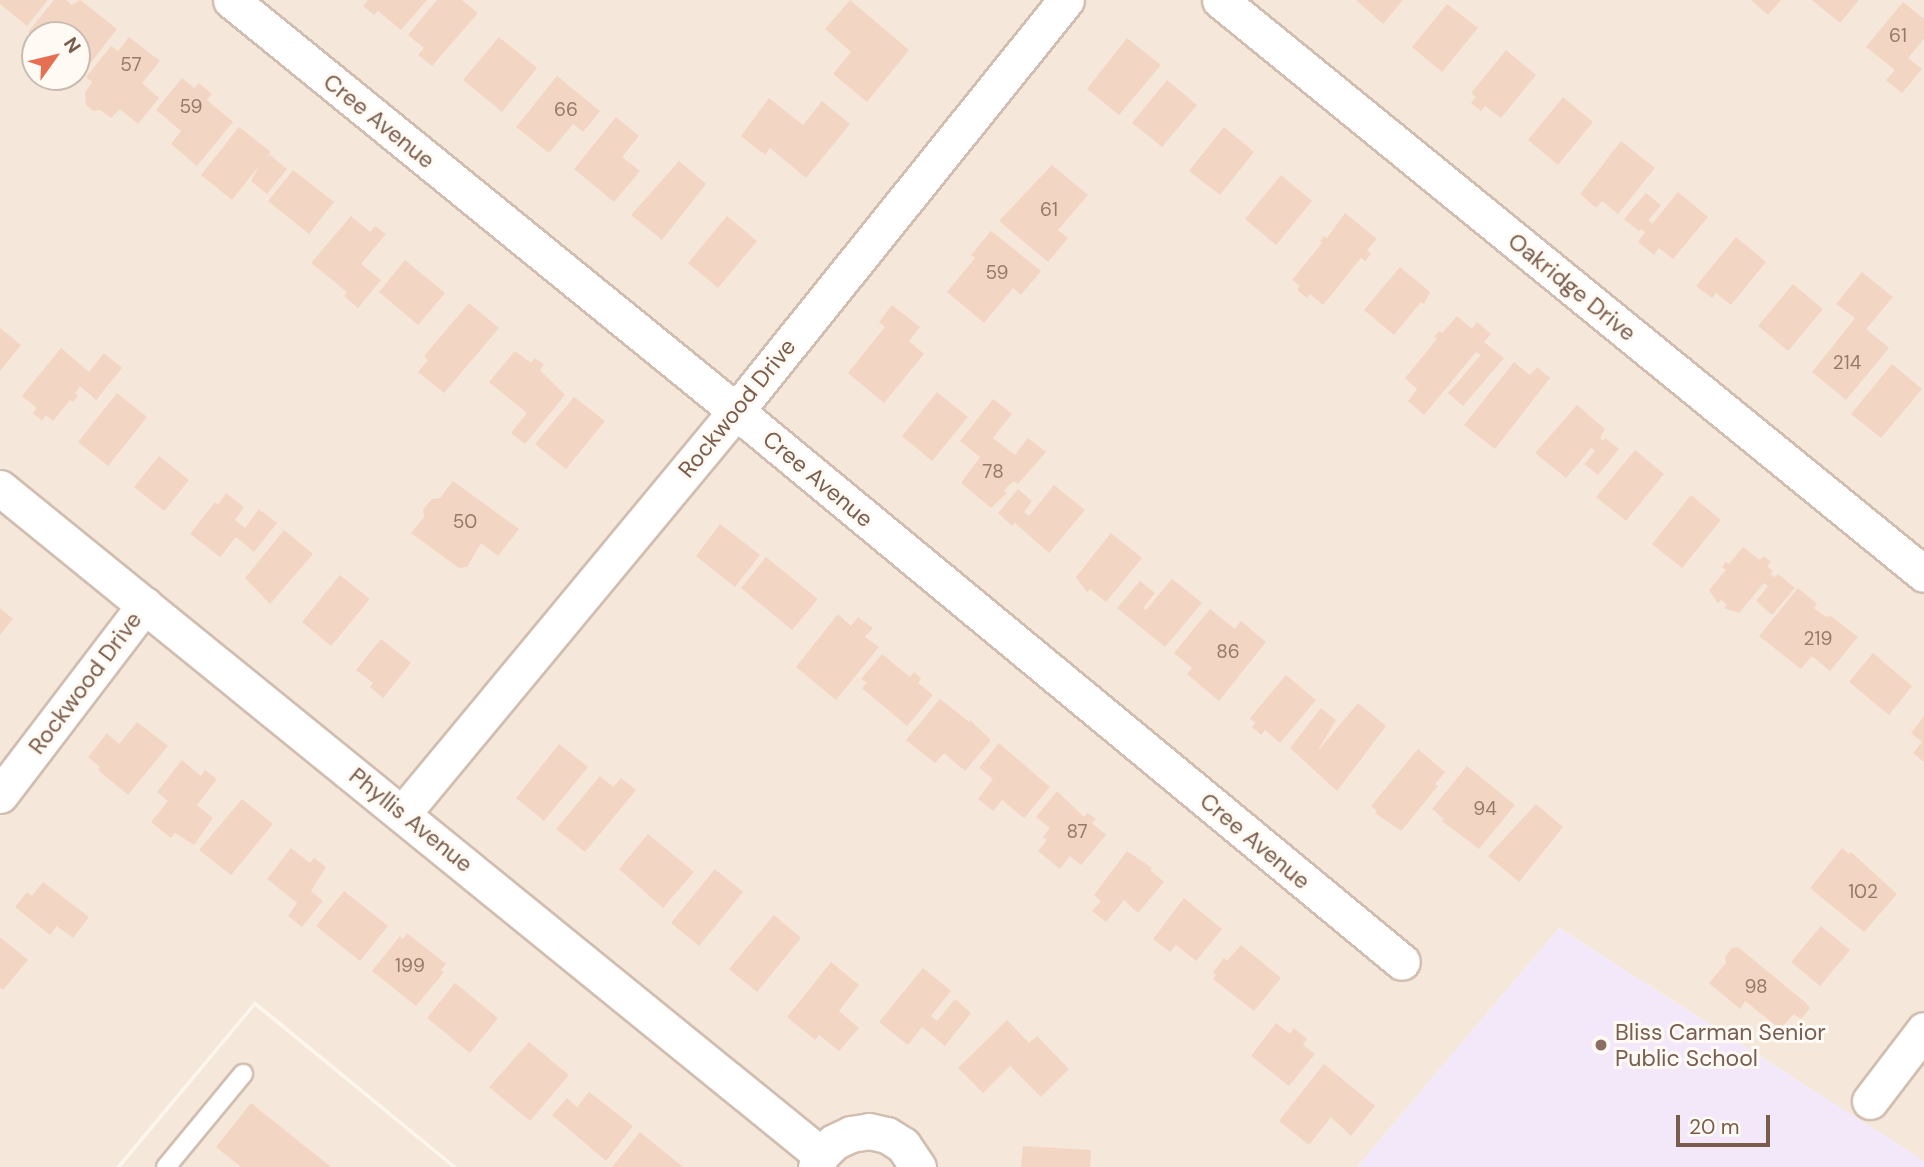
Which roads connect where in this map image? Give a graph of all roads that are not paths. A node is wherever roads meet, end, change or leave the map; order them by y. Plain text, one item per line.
1 (231, 0) edge
2 (1066, 0) edge
3 (1220, 0) edge
4 (736, 411) junction
5 (0, 488) edge
6 (1924, 574) edge
7 (145, 605) junction
8 (0, 795) edge
9 (403, 813) junction
10 (1402, 962) dead end
11 (1924, 1030) edge
12 (243, 1074) dead end
13 (1870, 1101) dead end
14 (819, 1161) edge
15 (166, 1167) edge
16 (918, 1167) edge

1 - 4 street, Cree Avenue
2 - 4 street, Rockwood Drive
3 - 6 street, Oakridge Drive
4 - 9 street, Rockwood Drive
4 - 10 street, Cree Avenue
5 - 7 street, Phyllis Avenue
7 - 8 street, Rockwood Drive
7 - 9 street, Phyllis Avenue
9 - 14 street, Phyllis Avenue
11 - 13 street
12 - 15 lane
14 - 16 street, Phyllis Avenue

